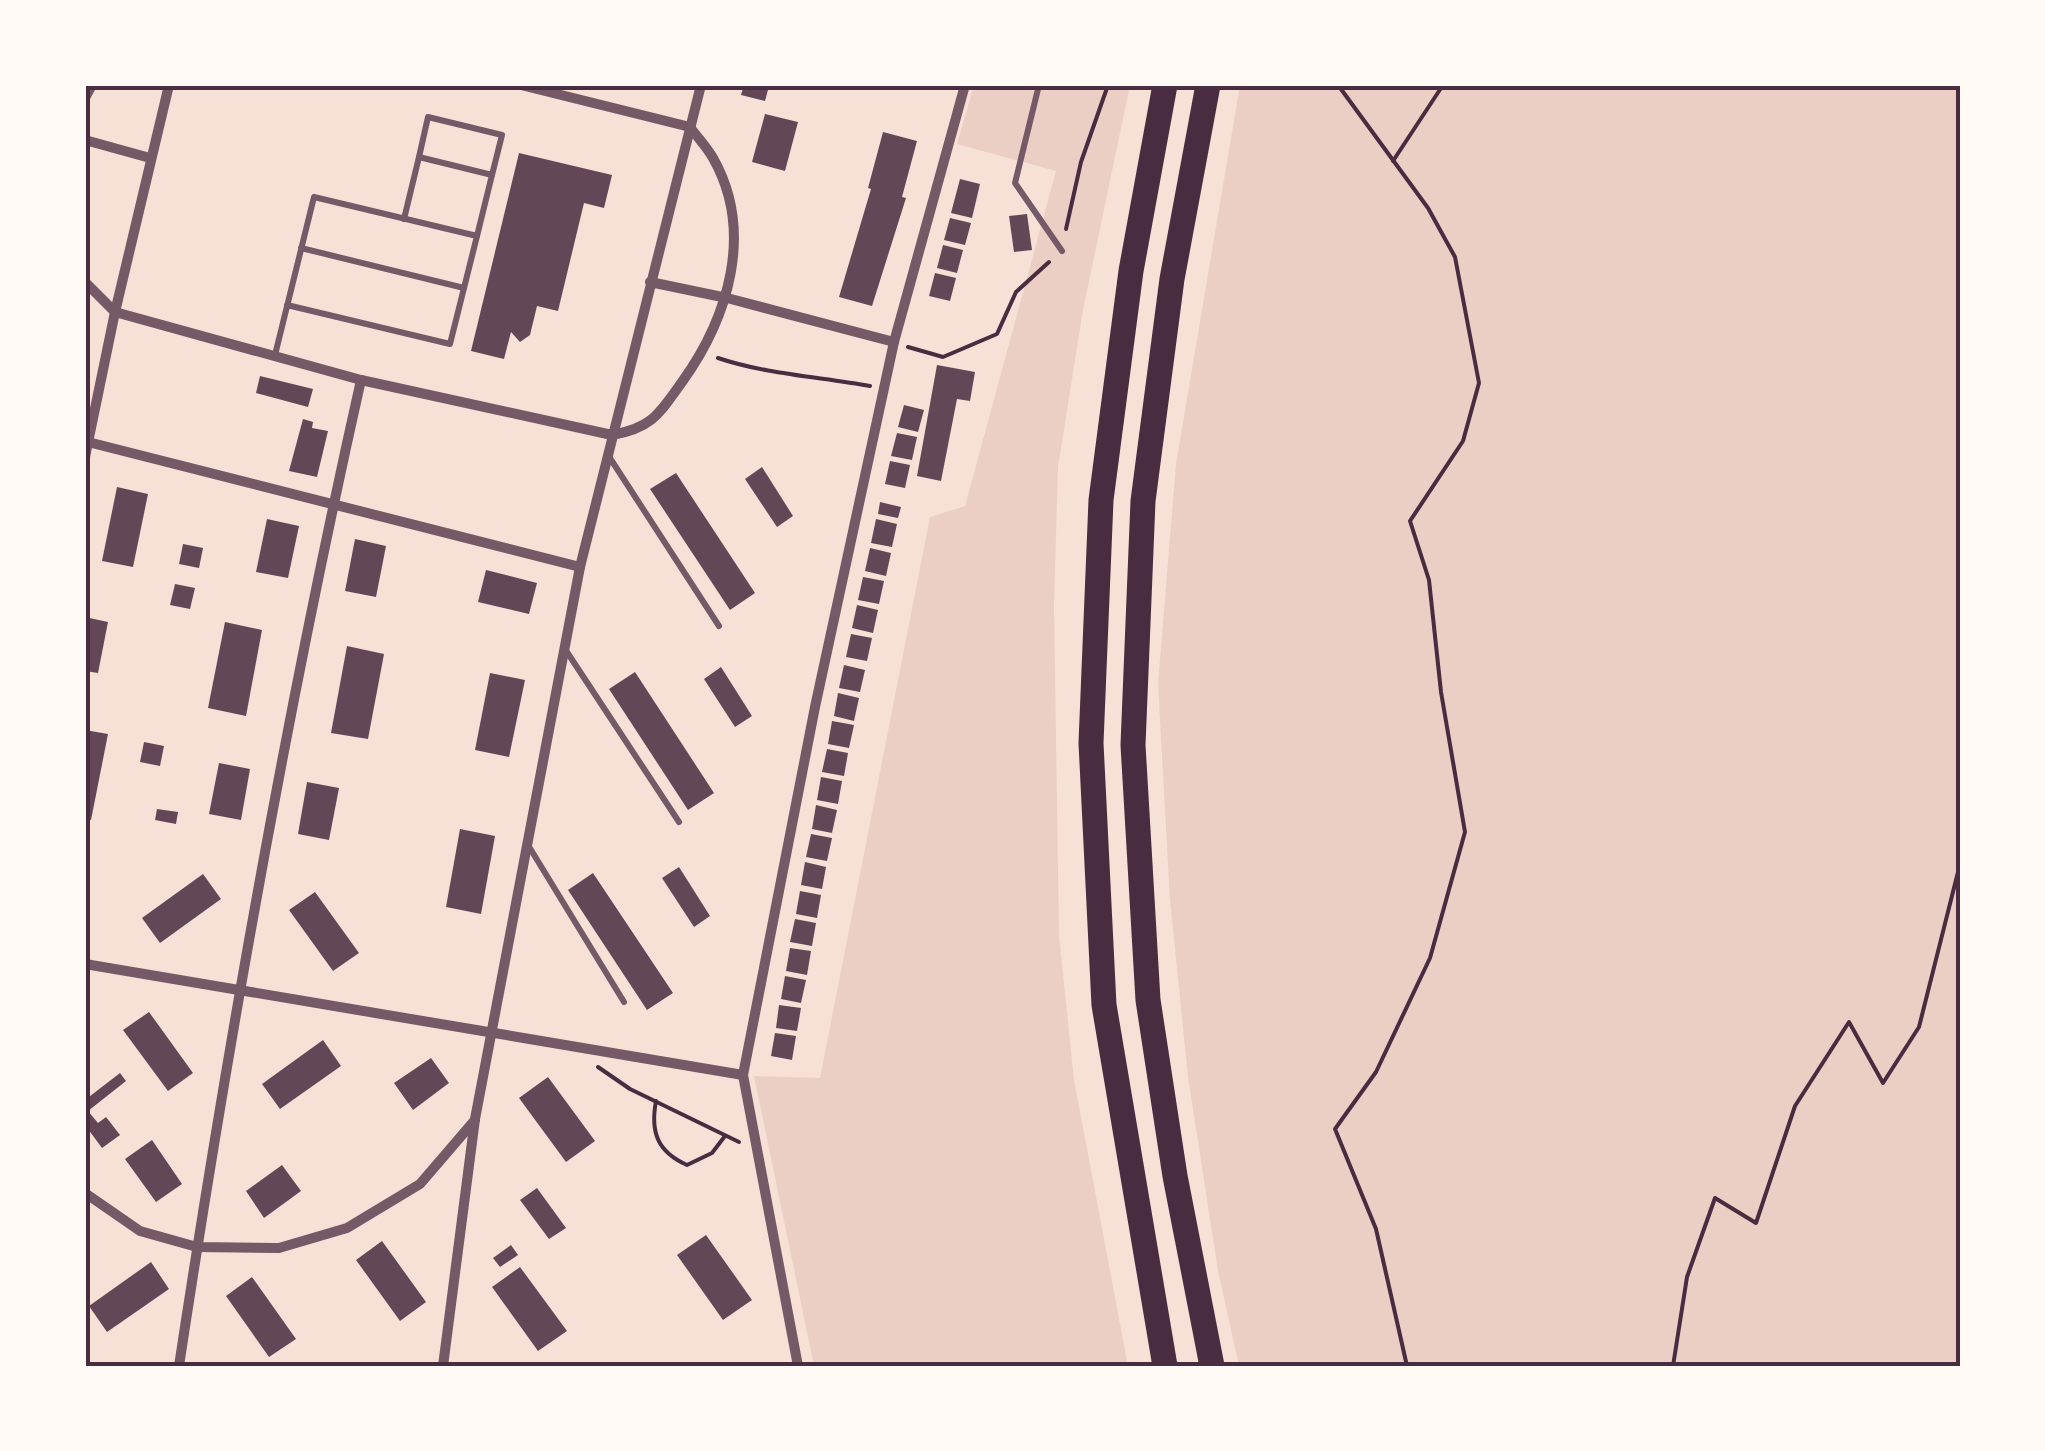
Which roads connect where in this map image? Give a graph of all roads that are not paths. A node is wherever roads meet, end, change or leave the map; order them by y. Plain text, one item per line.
1 (92, 85) edge
2 (169, 85) edge
3 (521, 85) edge
4 (700, 85) edge
5 (965, 85) edge
6 (1040, 85) edge
7 (1165, 85) edge
8 (1208, 85) edge
9 (85, 98) edge
10 (690, 127) junction
11 (85, 140) edge
12 (419, 157) junction
13 (150, 158) junction
14 (492, 174) junction
15 (404, 219) junction
16 (477, 236) junction
17 (301, 248) junction
18 (1062, 252) road end
19 (85, 282) edge
20 (650, 282) junction
21 (464, 288) junction
22 (728, 298) junction
23 (287, 304) junction
24 (115, 312) junction
25 (894, 342) junction
26 (275, 356) junction
27 (362, 380) junction
28 (612, 435) junction
29 (88, 442) junction
30 (607, 454) junction
31 (85, 457) edge
32 (333, 506) junction
33 (580, 567) junction
34 (718, 626) dead end
35 (565, 648) junction
36 (679, 822) dead end
37 (528, 844) junction
38 (85, 964) edge
39 (240, 990) junction
40 (624, 1002) dead end
41 (492, 1032) junction
42 (743, 1076) junction
43 (475, 1119) junction
44 (85, 1193) edge
45 (198, 1247) junction
46 (180, 1366) edge
47 (442, 1366) edge
48 (798, 1366) edge
49 (1165, 1366) edge
50 (1212, 1366) edge

1 - 9 street
2 - 13 street
3 - 10 street
4 - 10 street
5 - 25 street
6 - 18 lane
7 - 49 highway
8 - 50 highway
10 - 20 street
10 - 22 street
11 - 13 street
12 - 14 lane
12 - 14 lane
12 - 15 lane
13 - 24 street
14 - 16 lane
15 - 16 lane
15 - 17 lane
16 - 21 lane
17 - 21 lane
17 - 23 lane
19 - 24 street
20 - 22 street
20 - 28 street
21 - 23 lane
22 - 25 street
22 - 28 street
23 - 26 lane
24 - 26 street
24 - 29 street
25 - 42 street
26 - 27 street
27 - 28 street
27 - 32 street
28 - 30 street
29 - 31 street
29 - 32 street
30 - 33 street
30 - 34 lane
32 - 33 street
32 - 39 street
33 - 35 street
35 - 36 lane
35 - 37 street
37 - 40 lane
37 - 41 street
38 - 39 street
39 - 41 street
39 - 45 street
41 - 42 street
41 - 43 street
42 - 48 street
43 - 45 street
43 - 47 street
44 - 45 street
45 - 46 street

